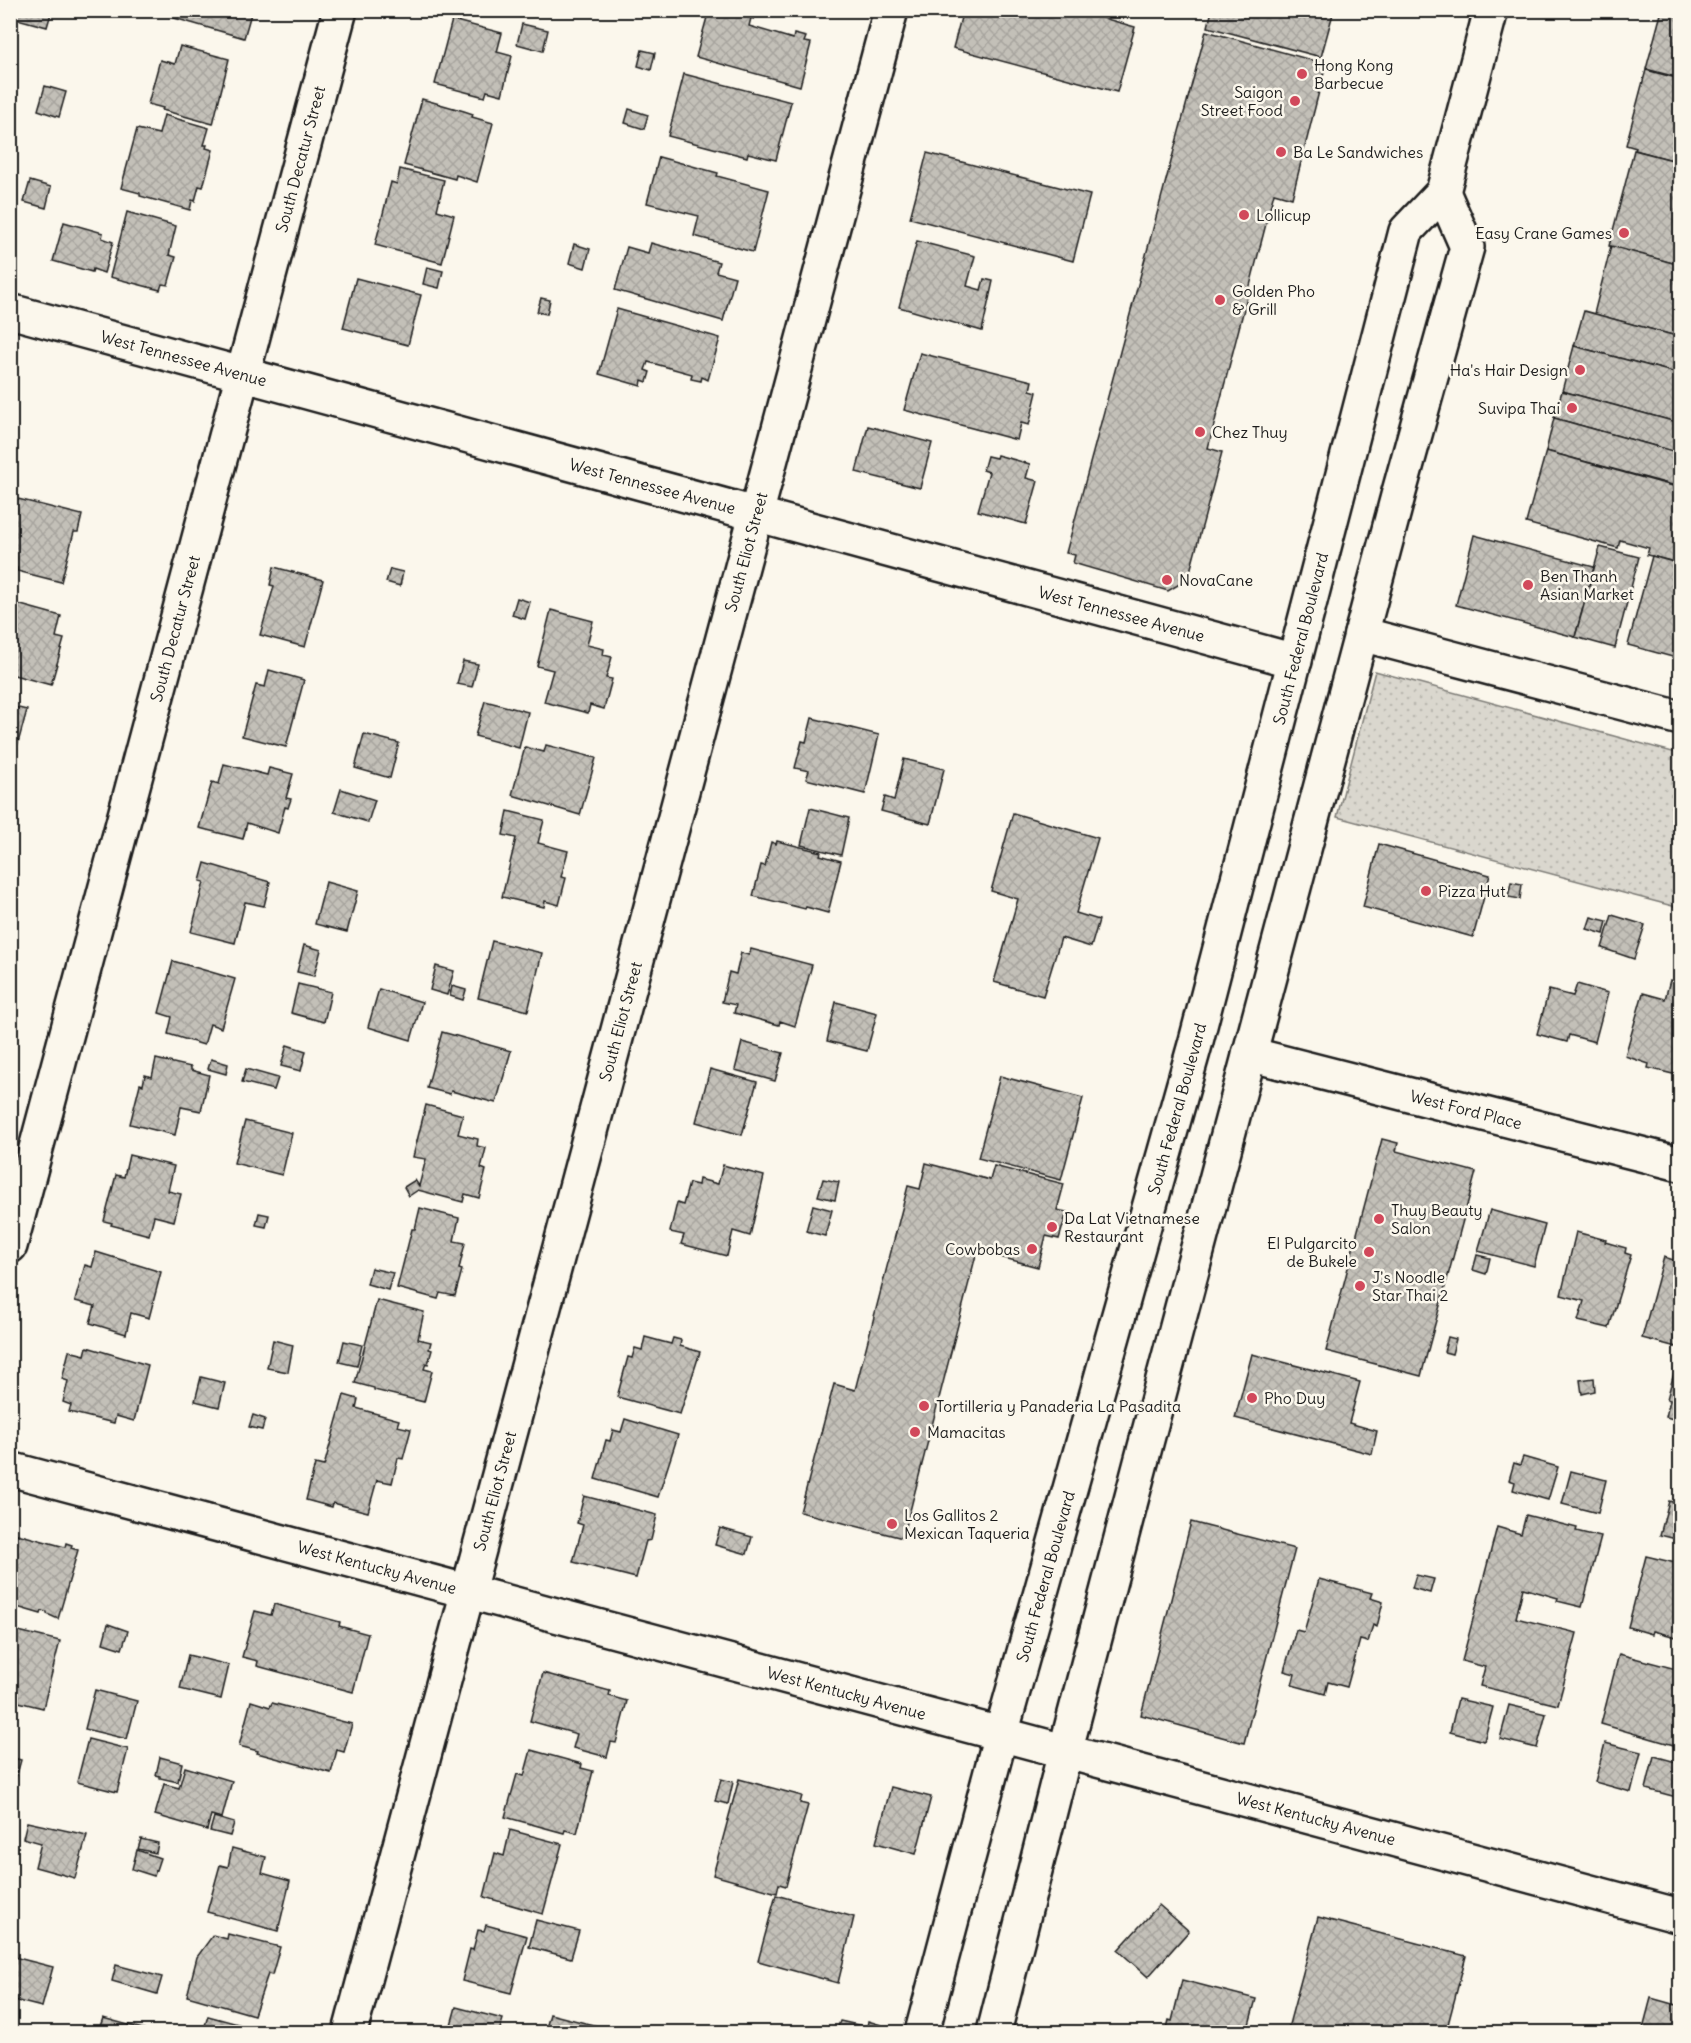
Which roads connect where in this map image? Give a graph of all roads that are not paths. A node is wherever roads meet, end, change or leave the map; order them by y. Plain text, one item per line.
1 (339, 10) edge
2 (891, 10) edge
3 (1491, 10) edge
4 (1443, 192) junction
5 (10, 311) edge
6 (243, 375) junction
7 (756, 514) junction
8 (1362, 634) junction
9 (1295, 661) junction
10 (1680, 718) edge
11 (1249, 1054) junction
12 (1680, 1164) edge
13 (10, 1246) edge
14 (10, 1468) edge
15 (468, 1591) junction
16 (1001, 1734) junction
17 (1065, 1752) junction
18 (1680, 1916) edge
19 (350, 2032) edge
20 (922, 2032) edge
21 (994, 2032) edge

1 - 6 street, South Decatur Street
2 - 7 street, South Eliot Street
3 - 4 street, South Federal Boulevard
4 - 8 street
4 - 9 street, South Federal Boulevard
5 - 6 street, West Tennessee Avenue
6 - 7 street, West Tennessee Avenue
6 - 13 street, South Decatur Street
7 - 9 street, West Tennessee Avenue
7 - 15 street, South Eliot Street
8 - 10 street
8 - 11 street
9 - 16 street, South Federal Boulevard
11 - 12 street, West Ford Place
11 - 17 street
14 - 15 street, West Kentucky Avenue
15 - 16 street, West Kentucky Avenue
15 - 19 street, South Eliot Street
16 - 17 street, West Kentucky Avenue
16 - 20 street, South Federal Boulevard
17 - 18 street, West Kentucky Avenue
17 - 21 street

